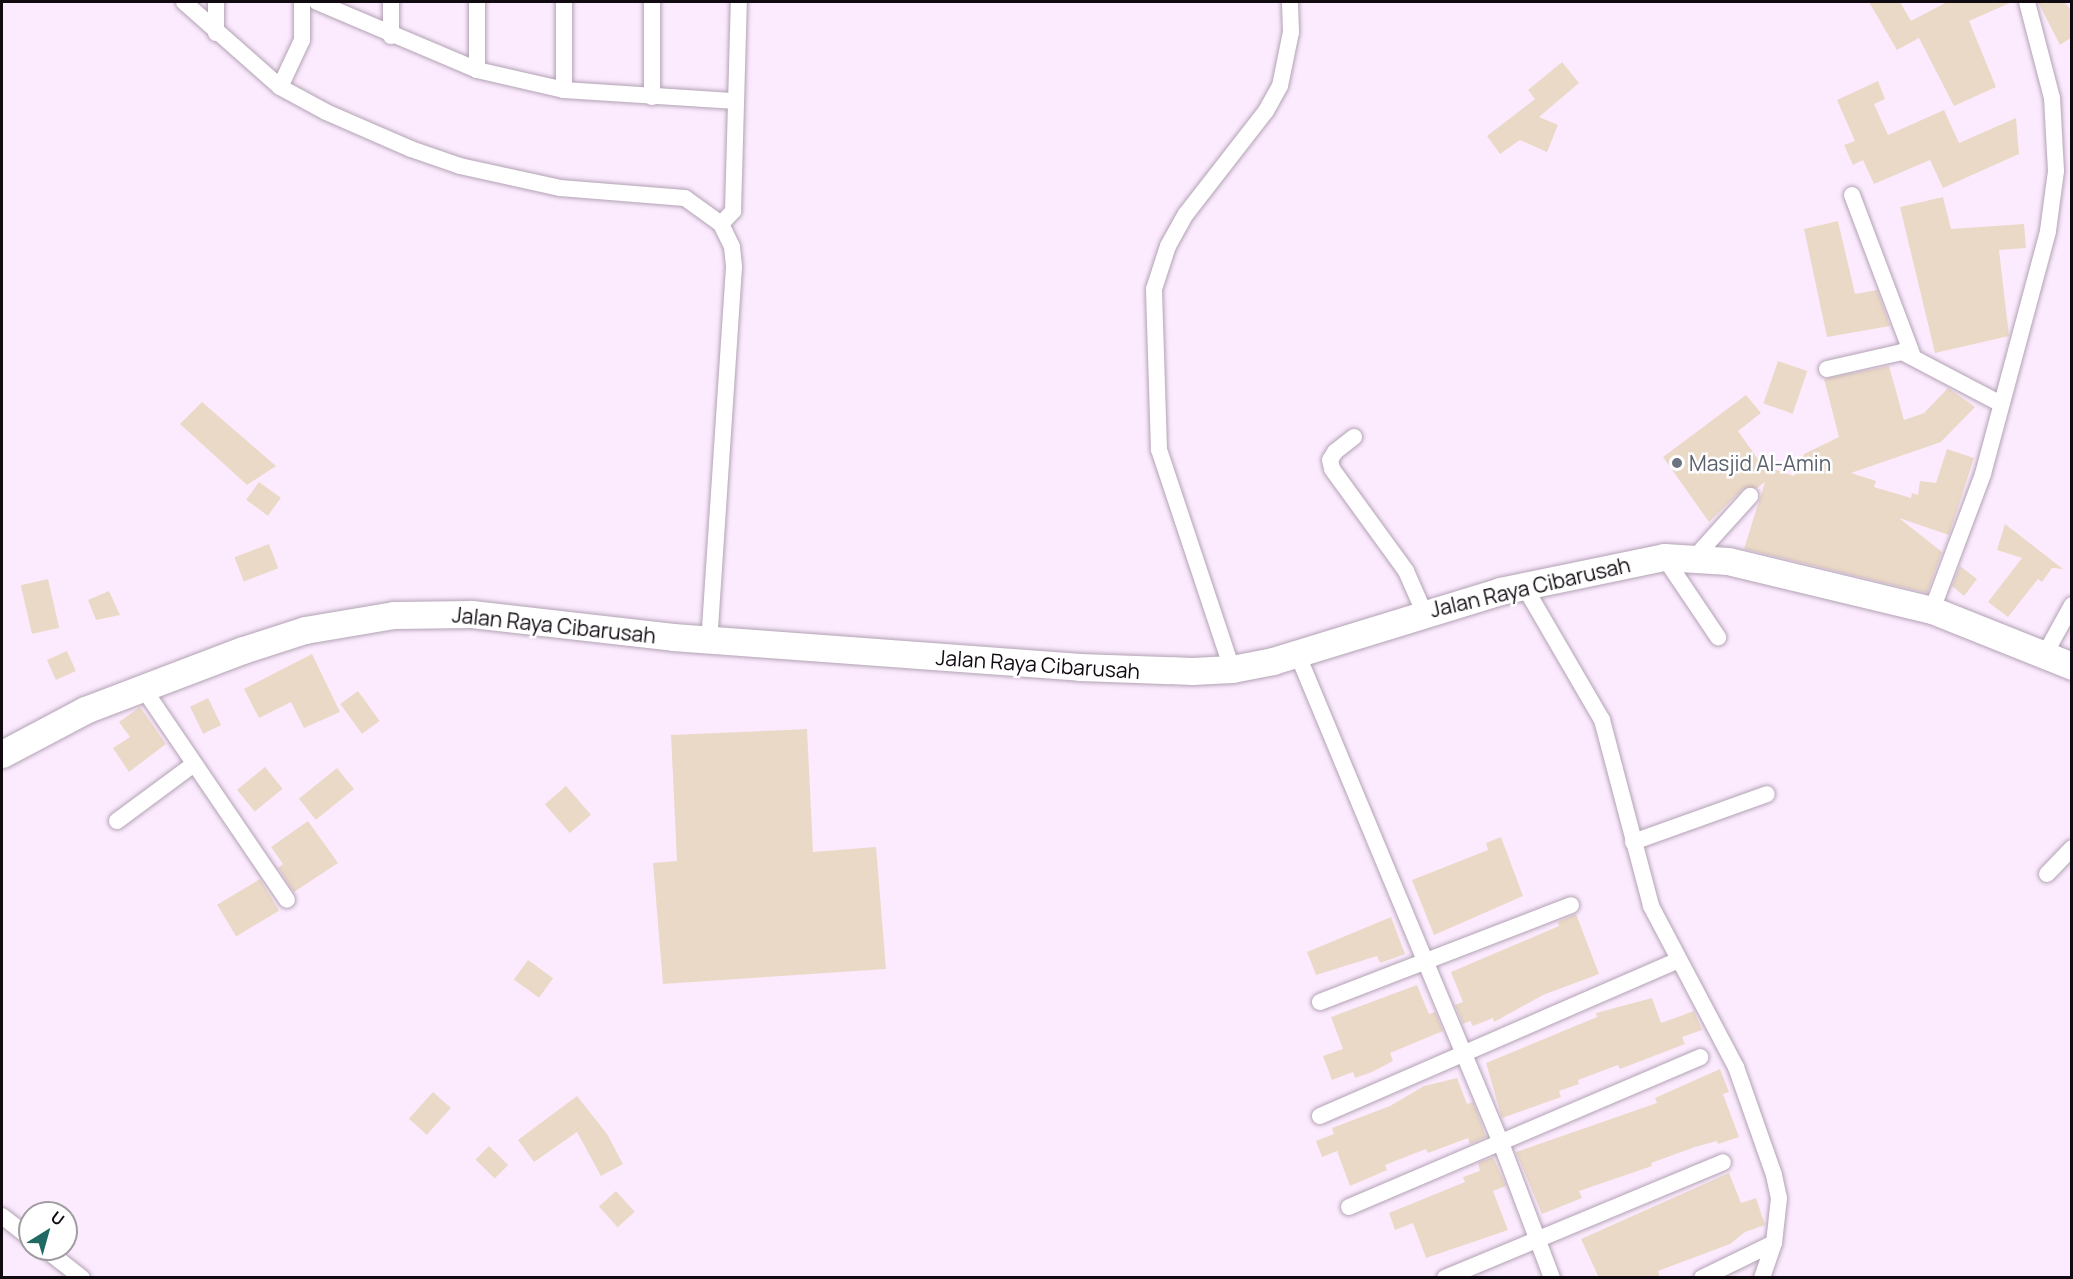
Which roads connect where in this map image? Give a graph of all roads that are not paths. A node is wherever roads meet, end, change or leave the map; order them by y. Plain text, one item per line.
1 (184, 2) edge
2 (216, 2) edge
3 (302, 2) edge
4 (318, 2) edge
5 (391, 2) edge
6 (477, 2) edge
7 (564, 2) edge
8 (652, 2) edge
9 (739, 2) edge
10 (1290, 2) edge
11 (2028, 2) edge
12 (216, 33) junction
13 (391, 36) junction
14 (477, 70) junction
15 (280, 87) junction
16 (564, 90) junction
17 (652, 97) junction
18 (736, 101) junction
19 (1852, 195) dead end
20 (721, 224) junction
21 (1912, 354) junction
22 (1827, 369) dead end
23 (2001, 404) junction
24 (1354, 437) dead end
25 (1750, 496) dead end
26 (1696, 556) junction
27 (1664, 557) junction
28 (1524, 586) junction
29 (2072, 605) edge
30 (1932, 610) junction
31 (1424, 612) junction
32 (1718, 637) dead end
33 (709, 640) junction
34 (1297, 653) junction
35 (2045, 654) junction
36 (2072, 666) edge
37 (1232, 669) junction
38 (143, 688) junction
39 (2, 754) edge
40 (194, 764) junction
41 (1767, 794) dead end
42 (117, 821) dead end
43 (1633, 842) junction
44 (2072, 848) edge
45 (2048, 874) dead end
46 (287, 900) dead end
47 (1571, 905) dead end
48 (1425, 961) junction
49 (1677, 961) junction
50 (1320, 1002) dead end
51 (1464, 1054) junction
52 (1700, 1057) dead end
53 (1320, 1116) dead end
54 (1501, 1143) junction
55 (1723, 1162) dead end
56 (1349, 1207) dead end
57 (2, 1216) edge
58 (18, 1229) edge
59 (1536, 1238) junction
60 (1774, 1244) junction
61 (60, 1261) edge
62 (82, 1278) edge
63 (1445, 1278) edge
64 (1552, 1278) edge
65 (1702, 1278) edge
66 (1761, 1278) edge

1 - 12 street
2 - 12 street
3 - 15 street
4 - 13 street
5 - 13 street
6 - 14 street
7 - 16 street
8 - 17 street
9 - 18 street
10 - 37 street
11 - 23 street
12 - 15 street
13 - 14 street
14 - 16 street
15 - 20 street
16 - 17 street
17 - 18 street
18 - 20 street
19 - 21 street
20 - 33 street
21 - 22 street
21 - 23 street
23 - 30 street
24 - 31 street
25 - 26 street
26 - 27 main road, Jalan Raya Cibarusah
26 - 30 main road, Jalan Raya Cibarusah
27 - 28 main road, Jalan Raya Cibarusah
27 - 32 street
28 - 31 main road, Jalan Raya Cibarusah
28 - 43 street
29 - 35 street
30 - 35 main road, Jalan Raya Cibarusah
31 - 34 main road, Jalan Raya Cibarusah
33 - 37 main road, Jalan Raya Cibarusah
33 - 38 main road, Jalan Raya Cibarusah
34 - 37 main road, Jalan Raya Cibarusah
34 - 48 street
35 - 36 main road, Jalan Raya Cibarusah
38 - 39 main road, Jalan Raya Cibarusah
38 - 40 street
40 - 42 street
40 - 46 street
41 - 43 street
43 - 49 street
44 - 45 street
47 - 48 street
48 - 50 street
48 - 51 street
49 - 51 street
49 - 60 street
51 - 53 street
51 - 54 street
52 - 54 street
54 - 56 street
54 - 59 street
55 - 59 street
57 - 58 street
59 - 63 street
59 - 64 street
60 - 65 street
60 - 66 street
61 - 62 street

